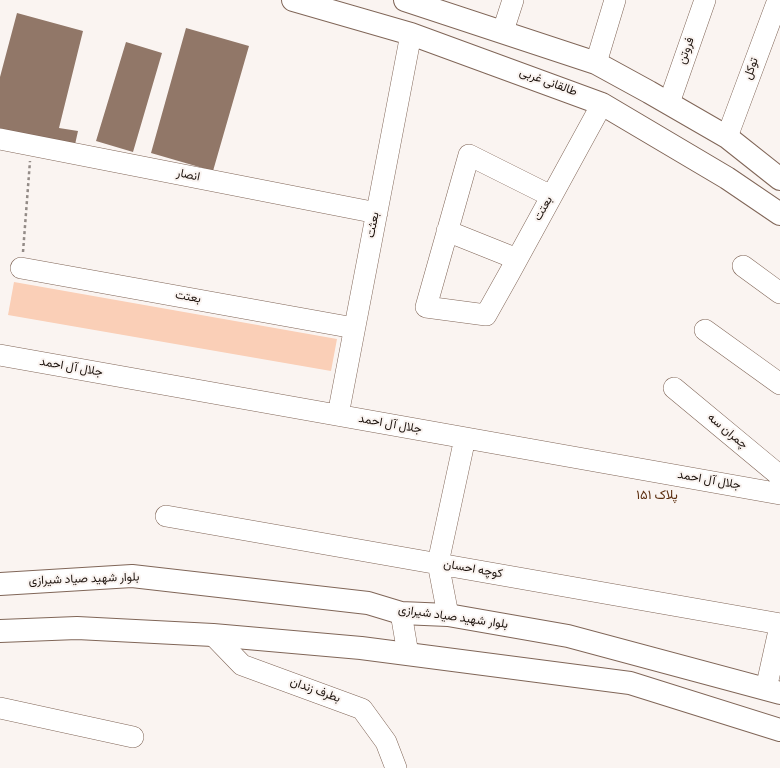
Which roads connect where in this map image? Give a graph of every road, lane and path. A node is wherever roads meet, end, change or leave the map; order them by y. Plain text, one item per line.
1 (293, 0) edge
2 (405, 0) edge
3 (513, 0) edge
4 (615, 0) edge
5 (706, 0) edge
6 (778, 0) edge
7 (442, 5) edge
8 (503, 31) junction
9 (411, 34) junction
10 (596, 63) junction
11 (669, 103) junction
12 (602, 104) junction
13 (727, 137) junction
14 (0, 139) edge
15 (32, 145) junction
16 (780, 179) edge
17 (552, 196) junction
18 (377, 213) junction
19 (780, 214) edge
20 (447, 232) junction
21 (517, 259) junction
22 (743, 266) dead end
23 (21, 268) joint
24 (780, 293) edge
25 (354, 328) junction
26 (705, 330) dead end
27 (0, 355) edge
28 (780, 384) edge
29 (674, 388) dead end
30 (338, 415) junction
31 (465, 438) junction
32 (780, 476) edge
33 (780, 494) edge
34 (166, 516) dead end
35 (438, 563) junction
36 (0, 584) edge
37 (401, 613) junction
38 (448, 615) junction
39 (780, 625) edge
40 (0, 631) edge
41 (213, 635) junction
42 (408, 654) junction
43 (773, 691) edge
44 (0, 708) edge
45 (780, 730) edge
46 (132, 737) dead end
47 (396, 768) edge

1 - 9 main road, طالقانی غربی
2 - 7 main road
3 - 8 street
4 - 10 street
5 - 11 street, فروتن
6 - 13 street, توکل
7 - 8 main road
8 - 10 main road
9 - 12 main road, طالقانی غربی
9 - 18 street, بعثت
10 - 11 main road
11 - 13 main road
12 - 17 street, بعتت
12 - 19 main road, طالقانی غربی
13 - 16 main road
14 - 15 street, انصار
15 - 18 street, انصار
15 - 23 path
17 - 20 street
17 - 21 street, بعتت
18 - 25 street, بعثت
20 - 21 street
20 - 21 street, بعتت
22 - 24 street
23 - 25 street, بعتت
25 - 30 street, بعثت
26 - 28 street
27 - 30 street, جلال آل احمد
29 - 32 street, چمران سه
30 - 31 street, جلال آل احمد
31 - 33 street, جلال آل احمد
31 - 35 street
34 - 35 street, کوچه احسان
35 - 38 street
35 - 39 street, کوچه احسان
36 - 37 main road, بلوار شهید صیاد شیرازی
37 - 38 main road, بلوار شهید صیاد شیرازی
37 - 42 street
38 - 43 main road, بلوار شهید صیاد شیرازی
39 - 43 street
40 - 41 main road
41 - 42 main road
41 - 47 street, بطرف زندان
42 - 45 main road
44 - 46 street

